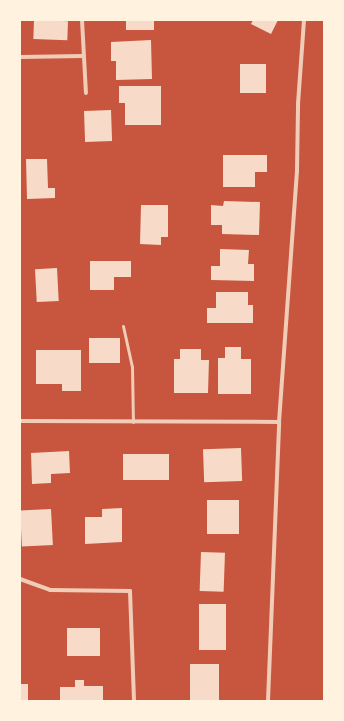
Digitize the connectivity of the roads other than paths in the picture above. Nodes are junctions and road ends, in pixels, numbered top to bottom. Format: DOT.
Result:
graph roads {
  1 [pos="82,20"];
  2 [pos="304,20"];
  3 [pos="82,56"];
  4 [pos="20,57"];
  5 [pos="86,93"];
  6 [pos="123,326"];
  7 [pos="20,421"];
  8 [pos="133,422"];
  9 [pos="279,422"];
  10 [pos="20,579"];
  11 [pos="134,701"];
  12 [pos="268,701"];
  1 -- 3 [label="street"];
  2 -- 9 [label="street"];
  3 -- 4 [label="street"];
  3 -- 5 [label="street"];
  6 -- 8 [label="lane"];
  7 -- 8 [label="street"];
  8 -- 9 [label="street"];
  9 -- 12 [label="street"];
  10 -- 11 [label="street"];
}
